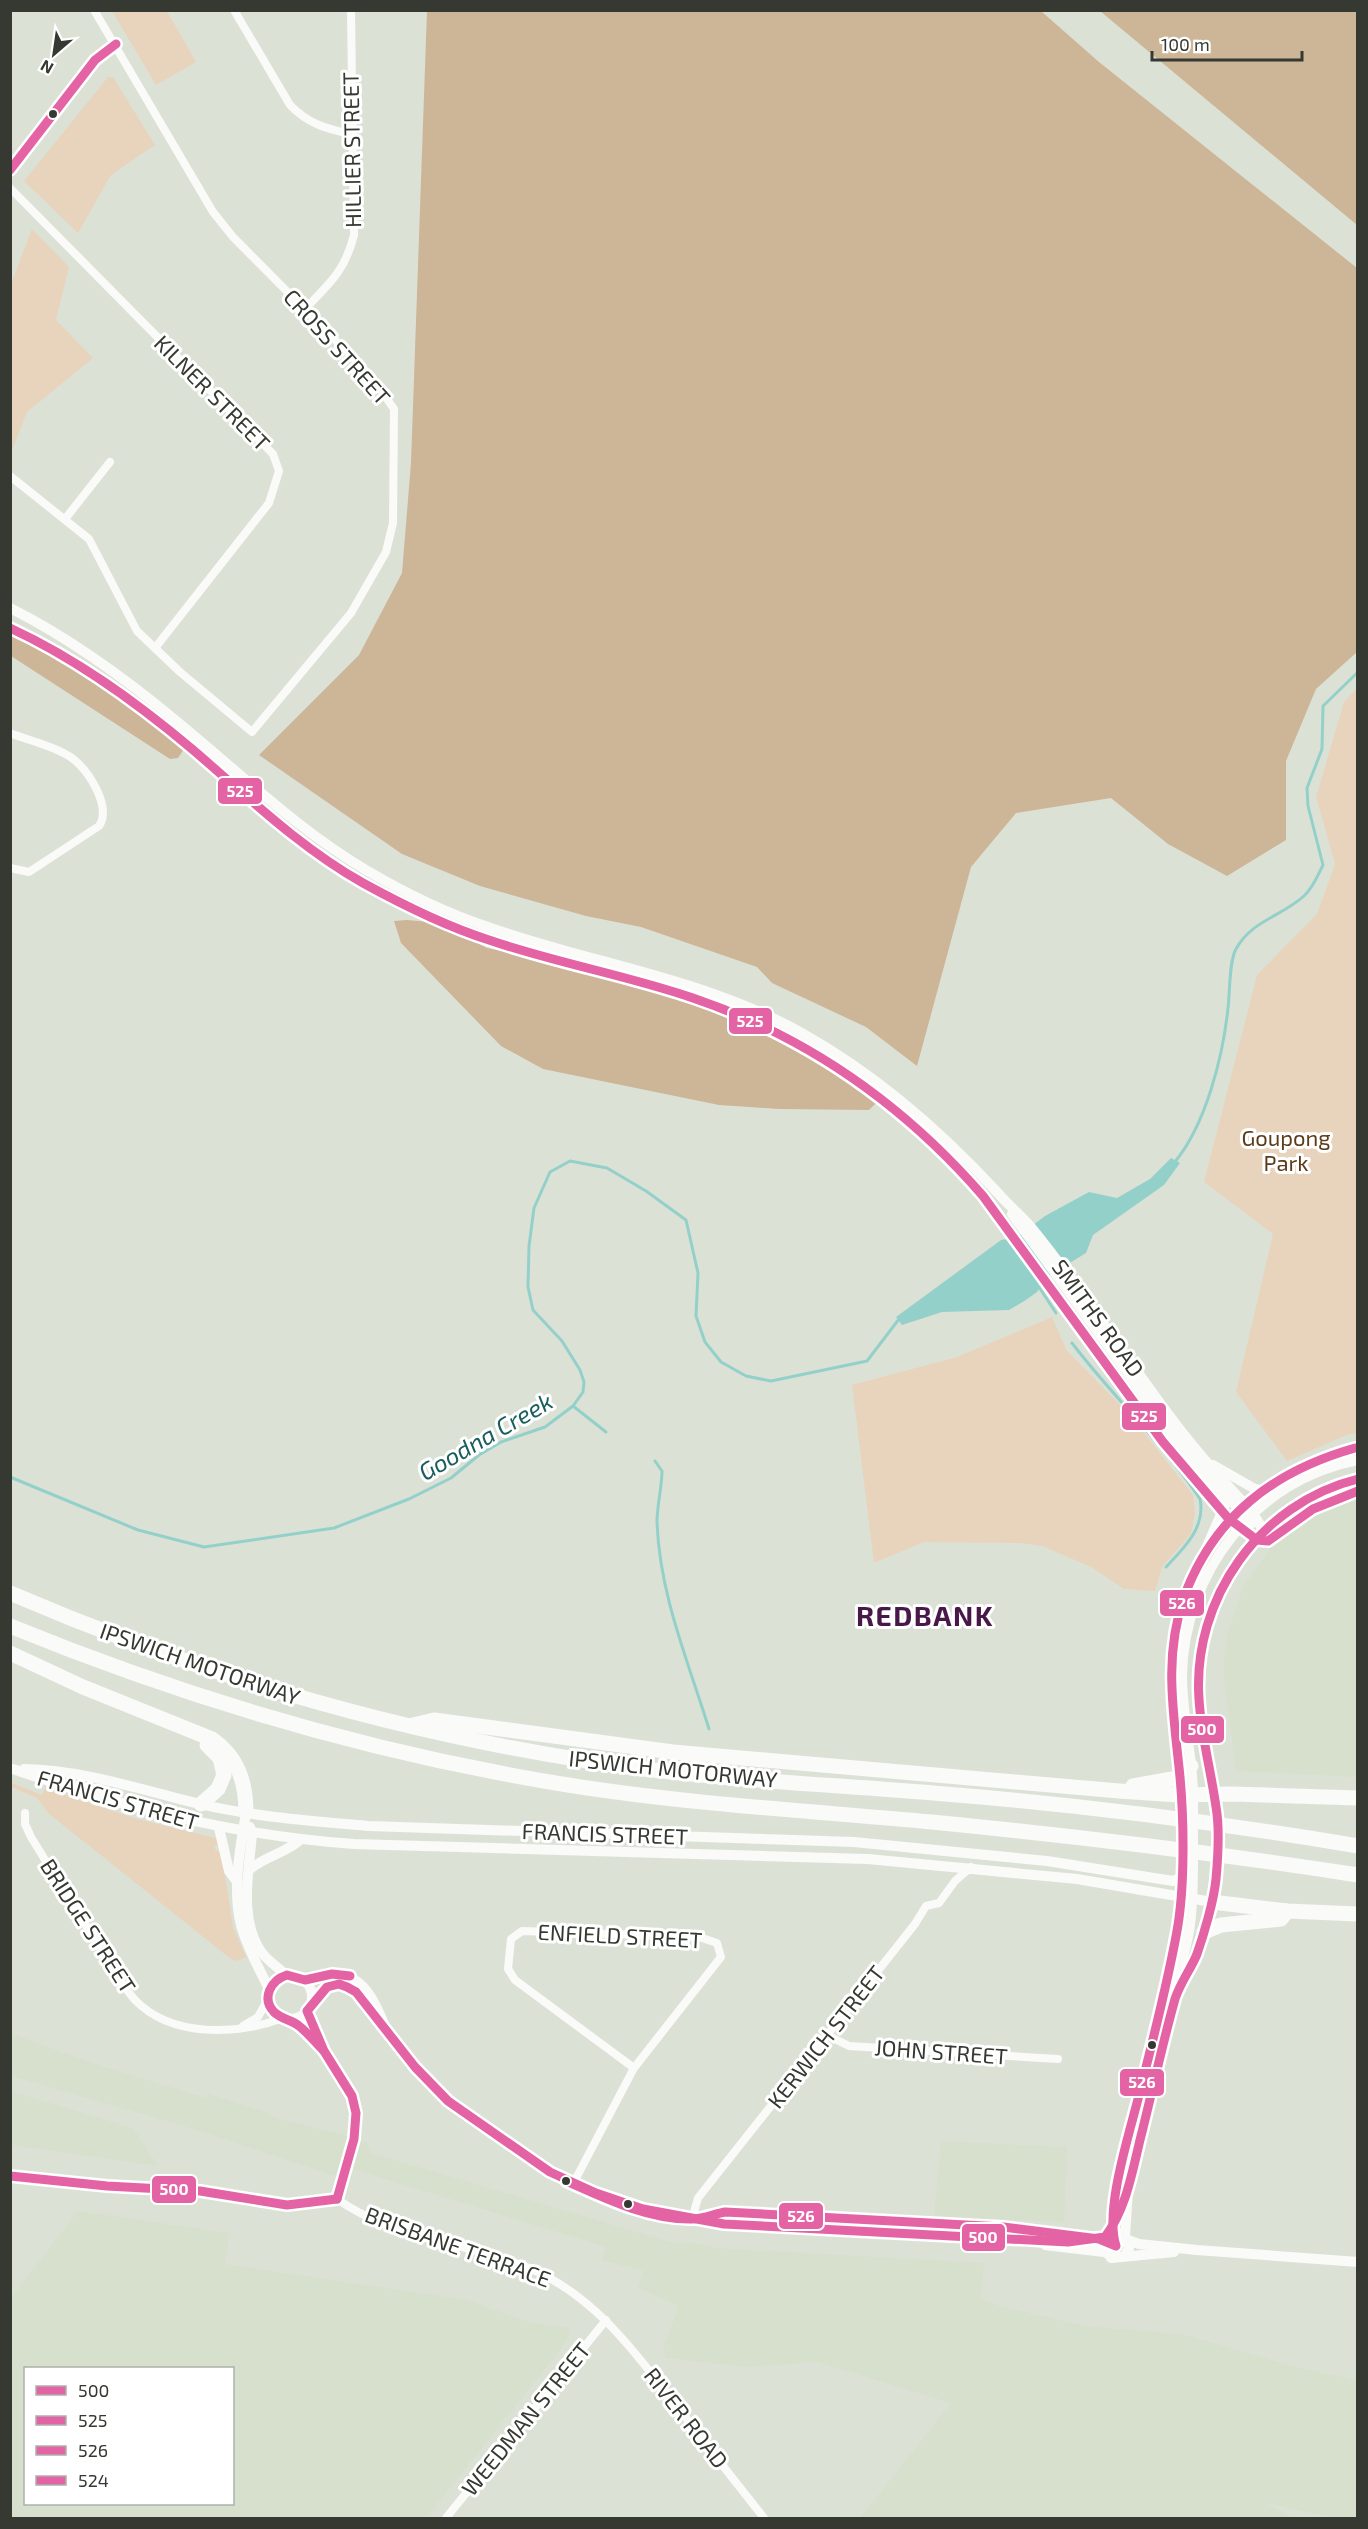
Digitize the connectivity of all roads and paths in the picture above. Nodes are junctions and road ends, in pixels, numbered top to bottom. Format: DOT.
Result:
graph roads {
  1 [pos="94,10"];
  2 [pos="234,10"];
  3 [pos="351,10"];
  4 [pos="116,44"];
  5 [pos="351,134"];
  6 [pos="10,171"];
  7 [pos="10,188"];
  8 [pos="305,309"];
  9 [pos="110,462"];
  10 [pos="10,476"];
  11 [pos="65,519"];
  12 [pos="10,608"];
  13 [pos="10,615"];
  14 [pos="53,634"];
  15 [pos="155,648"];
  16 [pos="10,733"];
  17 [pos="10,868"];
  18 [pos="1063,1277"];
  19 [pos="1205,1460"];
  20 [pos="1358,1460"];
  21 [pos="1358,1479"];
  22 [pos="1276,1493"];
  23 [pos="1223,1494"];
  24 [pos="1250,1516"];
  25 [pos="1263,1530"];
  26 [pos="1199,1590"];
  27 [pos="10,1593"];
  28 [pos="10,1626"];
  29 [pos="10,1653"];
  30 [pos="165,1721"];
  31 [pos="407,1726"];
  32 [pos="1191,1766"];
  33 [pos="12,1769"];
  34 [pos="1119,1791"];
  35 [pos="1194,1795"];
  36 [pos="1216,1795"];
  37 [pos="1358,1798"];
  38 [pos="201,1804"];
  39 [pos="25,1813"];
  40 [pos="246,1814"];
  41 [pos="219,1828"];
  42 [pos="247,1833"];
  43 [pos="300,1840"];
  44 [pos="1358,1846"];
  45 [pos="1193,1865"];
  46 [pos="971,1867"];
  47 [pos="249,1870"];
  48 [pos="1358,1875"];
  49 [pos="238,1883"];
  50 [pos="1192,1899"];
  51 [pos="1212,1902"];
  52 [pos="1287,1911"];
  53 [pos="1358,1914"];
  54 [pos="1204,1932"];
  55 [pos="286,1975"];
  56 [pos="304,1980"];
  57 [pos="269,1994"];
  58 [pos="1176,1996"];
  59 [pos="312,1999"];
  60 [pos="308,2011"];
  61 [pos="287,2019"];
  62 [pos="243,2027"];
  63 [pos="387,2032"];
  64 [pos="828,2035"];
  65 [pos="324,2051"];
  66 [pos="1058,2059"];
  67 [pos="634,2068"];
  68 [pos="10,2176"];
  69 [pos="573,2184"];
  70 [pos="1128,2190"];
  71 [pos="337,2199"];
  72 [pos="692,2219"];
  73 [pos="1107,2235"];
  74 [pos="1127,2238"];
  75 [pos="1002,2239"];
  76 [pos="1197,2250"];
  77 [pos="1104,2252"];
  78 [pos="1125,2256"];
  79 [pos="1358,2262"];
  80 [pos="606,2320"];
  81 [pos="446,2518"];
  82 [pos="764,2518"];
  1 -- 4 [label="street, CROSS STREET"];
  2 -- 5 [label="street"];
  3 -- 5 [label="street, HILLIER STREET"];
  4 -- 6 [label="street"];
  4 -- 8 [label="street, CROSS STREET"];
  5 -- 8 [label="street, HILLIER STREET"];
  7 -- 15 [label="street, KILNER STREET"];
  8 -- 15 [label="street, CROSS STREET"];
  9 -- 11 [label="street"];
  10 -- 11 [label="street"];
  11 -- 15 [label="street"];
  12 -- 14 [label="main road, SMITHS ROAD"];
  13 -- 14 [label="main road, SMITHS ROAD"];
  14 -- 18 [label="main road, SMITHS ROAD"];
  16 -- 17 [label="street"];
  18 -- 19 [label="main road, SMITHS ROAD"];
  18 -- 23 [label="main road, SMITHS ROAD"];
  19 -- 22 [label="main road"];
  19 -- 24 [label="main road, SMITHS ROAD"];
  20 -- 22 [label="main road"];
  21 -- 25 [label="main road"];
  22 -- 24 [label="main road"];
  23 -- 24 [label="main road, SMITHS ROAD"];
  23 -- 26 [label="main road"];
  24 -- 25 [label="main road, SMITHS ROAD"];
  24 -- 26 [label="main road"];
  25 -- 36 [label="main road"];
  26 -- 32 [label="main road"];
  27 -- 31 [label="highway, IPSWICH MOTORWAY"];
  28 -- 48 [label="highway, IPSWICH MOTORWAY"];
  29 -- 30 [label="highway"];
  30 -- 38 [label="highway"];
  30 -- 40 [label="highway"];
  31 -- 34 [label="highway"];
  31 -- 44 [label="highway, IPSWICH MOTORWAY"];
  32 -- 34 [label="highway"];
  32 -- 35 [label="main road"];
  33 -- 38 [label="main road, FRANCIS STREET"];
  33 -- 41 [label="main road, FRANCIS STREET"];
  34 -- 35 [label="highway"];
  35 -- 36 [label="highway"];
  35 -- 45 [label="main road"];
  36 -- 37 [label="highway"];
  36 -- 51 [label="main road"];
  38 -- 40 [label="main road, FRANCIS STREET"];
  39 -- 62 [label="street, BRIDGE STREET"];
  40 -- 42 [label="main road"];
  40 -- 45 [label="main road, FRANCIS STREET"];
  41 -- 42 [label="main road, FRANCIS STREET"];
  41 -- 49 [label="main road"];
  42 -- 43 [label="main road, FRANCIS STREET"];
  42 -- 47 [label="main road"];
  42 -- 49 [label="main road"];
  43 -- 46 [label="main road, FRANCIS STREET"];
  43 -- 47 [label="main road"];
  45 -- 50 [label="main road"];
  46 -- 50 [label="main road, FRANCIS STREET"];
  46 -- 64 [label="street, KERWICH STREET"];
  47 -- 55 [label="main road"];
  49 -- 57 [label="main road"];
  50 -- 51 [label="main road, FRANCIS STREET"];
  50 -- 58 [label="main road"];
  51 -- 52 [label="highway"];
  51 -- 54 [label="main road"];
  52 -- 53 [label="highway"];
  52 -- 54 [label="highway"];
  54 -- 58 [label="main road"];
  55 -- 56 [label="main road"];
  55 -- 57 [label="main road"];
  56 -- 59 [label="main road"];
  56 -- 63 [label="main road"];
  57 -- 61 [label="main road"];
  57 -- 62 [label="street"];
  58 -- 70 [label="main road"];
  59 -- 60 [label="main road"];
  59 -- 63 [label="main road"];
  60 -- 61 [label="main road"];
  60 -- 65 [label="main road, BRISBANE TERRACE"];
  61 -- 62 [label="street, BRIDGE STREET"];
  61 -- 65 [label="main road, BRISBANE TERRACE"];
  63 -- 69 [label="main road"];
  64 -- 66 [label="street, JOHN STREET"];
  64 -- 72 [label="street, KERWICH STREET"];
  65 -- 71 [label="main road, BRISBANE TERRACE"];
  67 -- 67 [label="street, ENFIELD STREET"];
  67 -- 69 [label="street"];
  68 -- 71 [label="main road, BRISBANE TERRACE"];
  69 -- 72 [label="main road"];
  70 -- 73 [label="main road"];
  70 -- 74 [label="main road"];
  71 -- 80 [label="street, BRISBANE TERRACE"];
  72 -- 75 [label="main road"];
  73 -- 74 [label="main road"];
  73 -- 75 [label="main road"];
  73 -- 77 [label="main road"];
  74 -- 76 [label="main road"];
  74 -- 78 [label="main road"];
  75 -- 77 [label="main road"];
  76 -- 78 [label="main road"];
  76 -- 79 [label="main road"];
  77 -- 78 [label="main road"];
  80 -- 81 [label="street, WEEDMAN STREET"];
  80 -- 82 [label="street, RIVER ROAD"];
}
